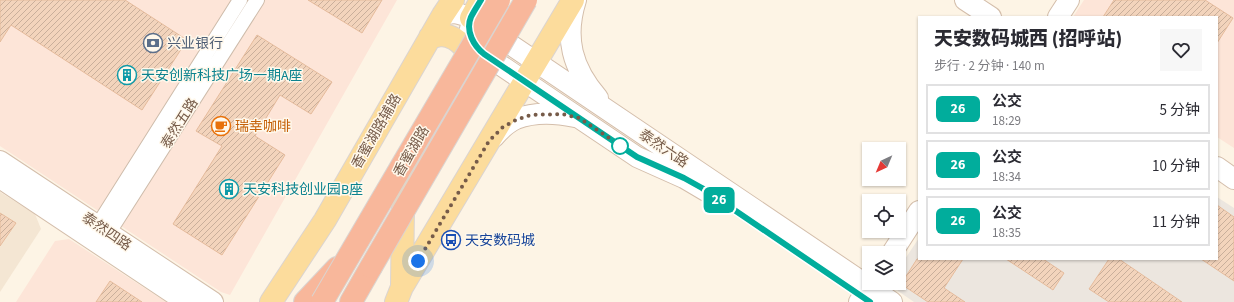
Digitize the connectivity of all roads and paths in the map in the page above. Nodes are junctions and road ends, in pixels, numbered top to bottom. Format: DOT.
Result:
graph roads {
  1 [pos="240,0"];
  2 [pos="257,0"];
  3 [pos="499,0"];
  4 [pos="526,0"];
  5 [pos="573,0"];
  6 [pos="576,0"];
  7 [pos="965,0"];
  8 [pos="1069,0"];
  9 [pos="448,5"];
  10 [pos="476,9"];
  11 [pos="989,16"];
  12 [pos="1059,16"];
  13 [pos="430,37"];
  14 [pos="536,62"];
  15 [pos="524,81"];
  16 [pos="615,114"];
  17 [pos="579,118"];
  18 [pos="489,141"];
  19 [pos="0,160"];
  20 [pos="1218,168"];
  21 [pos="0,178"];
  22 [pos="1234,178"];
  23 [pos="918,214"];
  24 [pos="99,235"];
  25 [pos="897,246"];
  26 [pos="351,254"];
  27 [pos="371,267"];
  28 [pos="867,294"];
  29 [pos="399,295"];
  30 [pos="186,302"];
  31 [pos="213,302"];
  32 [pos="271,302"];
  33 [pos="305,302"];
  34 [pos="322,302"];
  35 [pos="351,302"];
  36 [pos="360,302"];
  37 [pos="892,302"];
  1 -- 24 [label="street, 泰然五路"];
  2 -- 24 [label="street, 泰然五路"];
  3 -- 26 [label="highway, 香蜜湖路, bridge"];
  4 -- 27 [label="highway, 香蜜湖路, bridge"];
  5 -- 14 [label="main road"];
  6 -- 16 [label="street, 泰然六路"];
  7 -- 11 [label="street"];
  8 -- 12 [label="street"];
  9 -- 10 [label="street, 泰然六路"];
  9 -- 13 [label="main road, 香蜜湖路辅路"];
  10 -- 14 [label="street, 泰然六路"];
  10 -- 15 [label="street, 泰然六路"];
  13 -- 29 [label="main road"];
  13 -- 32 [label="main road, 香蜜湖路辅路"];
  14 -- 15 [label="main road"];
  14 -- 16 [label="street, 泰然六路"];
  15 -- 17 [label="street, 泰然六路"];
  15 -- 18 [label="main road"];
  16 -- 28 [label="street, 泰然六路"];
  17 -- 18 [label="street"];
  17 -- 28 [label="street, 泰然六路"];
  18 -- 29 [label="main road"];
  19 -- 24 [label="street, 泰然四路"];
  20 -- 22 [label="street"];
  21 -- 24 [label="street, 泰然四路"];
  23 -- 25 [label="street"];
  24 -- 30 [label="street, 泰然四路"];
  24 -- 31 [label="street, 泰然四路"];
  26 -- 33 [label="highway, bridge"];
  26 -- 34 [label="highway, 香蜜湖路, bridge"];
  27 -- 35 [label="highway, 香蜜湖路"];
  27 -- 36 [label="highway"];
  28 -- 37 [label="street, 泰然六路"];
}
